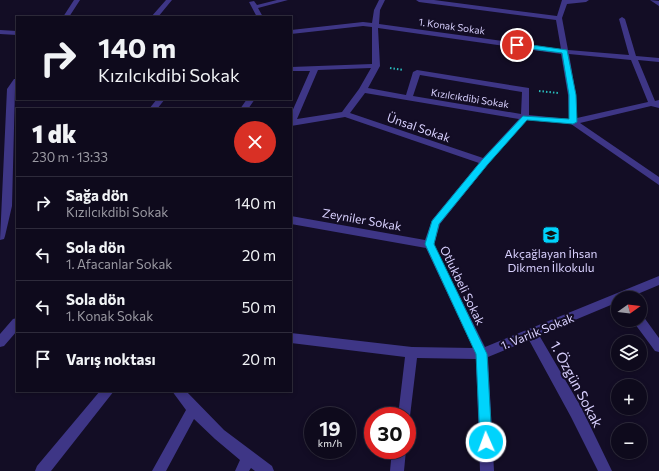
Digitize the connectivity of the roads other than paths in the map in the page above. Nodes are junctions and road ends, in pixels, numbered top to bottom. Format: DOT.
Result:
graph roads {
  1 [pos="78,0"];
  2 [pos="169,0"];
  3 [pos="285,0"];
  4 [pos="382,0"];
  5 [pos="419,0"];
  6 [pos="586,0"];
  7 [pos="653,0"];
  8 [pos="565,1"];
  9 [pos="252,3"];
  10 [pos="659,4"];
  11 [pos="67,16"];
  12 [pos="155,16"];
  13 [pos="259,16"];
  14 [pos="559,18"];
  15 [pos="622,19"];
  16 [pos="375,26"];
  17 [pos="0,32"];
  18 [pos="292,32"];
  19 [pos="16,33"];
  20 [pos="565,52"];
  21 [pos="633,57"];
  22 [pos="659,60"];
  23 [pos="376,66"];
  24 [pos="315,68"];
  25 [pos="292,69"];
  26 [pos="16,82"];
  27 [pos="364,90"];
  28 [pos="409,98"];
  29 [pos="160,100"];
  30 [pos="655,102"];
  31 [pos="154,108"];
  32 [pos="659,108"];
  33 [pos="345,114"];
  34 [pos="525,117"];
  35 [pos="292,121"];
  36 [pos="573,122"];
  37 [pos="292,123"];
  38 [pos="485,162"];
  39 [pos="659,182"];
  40 [pos="292,220"];
  41 [pos="0,236"];
  42 [pos="429,244"];
  43 [pos="659,280"];
  44 [pos="635,291"];
  45 [pos="611,301"];
  46 [pos="16,324"];
  47 [pos="644,327"];
  48 [pos="532,333"];
  49 [pos="292,338"];
  50 [pos="0,342"];
  51 [pos="659,347"];
  52 [pos="412,352"];
  53 [pos="482,354"];
  54 [pos="107,392"];
  55 [pos="179,392"];
  56 [pos="405,407"];
  57 [pos="193,409"];
  58 [pos="398,459"];
  59 [pos="245,465"];
  60 [pos="42,471"];
  61 [pos="159,471"];
  62 [pos="266,471"];
  63 [pos="397,471"];
  64 [pos="487,471"];
  65 [pos="605,471"];
  1 -- 11 [label="street"];
  2 -- 12 [label="street"];
  3 -- 9 [label="street"];
  4 -- 16 [label="street"];
  5 -- 14 [label="street"];
  6 -- 8 [label="street"];
  7 -- 10 [label="street"];
  8 -- 14 [label="street"];
  9 -- 13 [label="street"];
  14 -- 20 [label="street"];
  15 -- 21 [label="street"];
  16 -- 18 [label="street, 1. Konak Sokak"];
  16 -- 20 [label="street, 1. Konak Sokak"];
  16 -- 23 [label="street"];
  17 -- 19 [label="street"];
  20 -- 21 [label="street, 1. Konak Sokak"];
  20 -- 36 [label="street"];
  21 -- 22 [label="street, 1. Konak Sokak"];
  21 -- 30 [label="street"];
  23 -- 24 [label="street"];
  23 -- 27 [label="street"];
  24 -- 25 [label="street"];
  24 -- 35 [label="street"];
  26 -- 41 [label="street"];
  27 -- 28 [label="street, Kızılcıkdibi Sokak"];
  27 -- 33 [label="street"];
  28 -- 34 [label="street, Kızılcıkdibi Sokak"];
  28 -- 34 [label="street"];
  29 -- 31 [label="street"];
  30 -- 32 [label="street"];
  30 -- 36 [label="street"];
  33 -- 37 [label="street"];
  33 -- 38 [label="street, Ünsal Sokak"];
  34 -- 36 [label="street, Kızılcıkdibi Sokak"];
  34 -- 38 [label="street, Otlukbeli Sokak"];
  36 -- 39 [label="street"];
  38 -- 42 [label="street, Otlukbeli Sokak"];
  40 -- 42 [label="street, Zeyniler Sokak"];
  42 -- 53 [label="street, Otlukbeli Sokak"];
  43 -- 44 [label="street, 1. Varlık Sokak"];
  45 -- 48 [label="street, 1. Varlık Sokak"];
  46 -- 50 [label="street"];
  47 -- 51 [label="street"];
  48 -- 53 [label="street, 1. Varlık Sokak"];
  48 -- 65 [label="street, 1. Özgün Sokak"];
  49 -- 52 [label="street, 1. Varlık Sokak"];
  52 -- 53 [label="street, 1. Varlık Sokak"];
  52 -- 56 [label="street"];
  53 -- 64 [label="street, Otlukbeli Sokak"];
  54 -- 60 [label="street"];
  55 -- 57 [label="street"];
  57 -- 59 [label="street"];
  57 -- 61 [label="street"];
  58 -- 63 [label="street"];
  59 -- 62 [label="street"];
}
